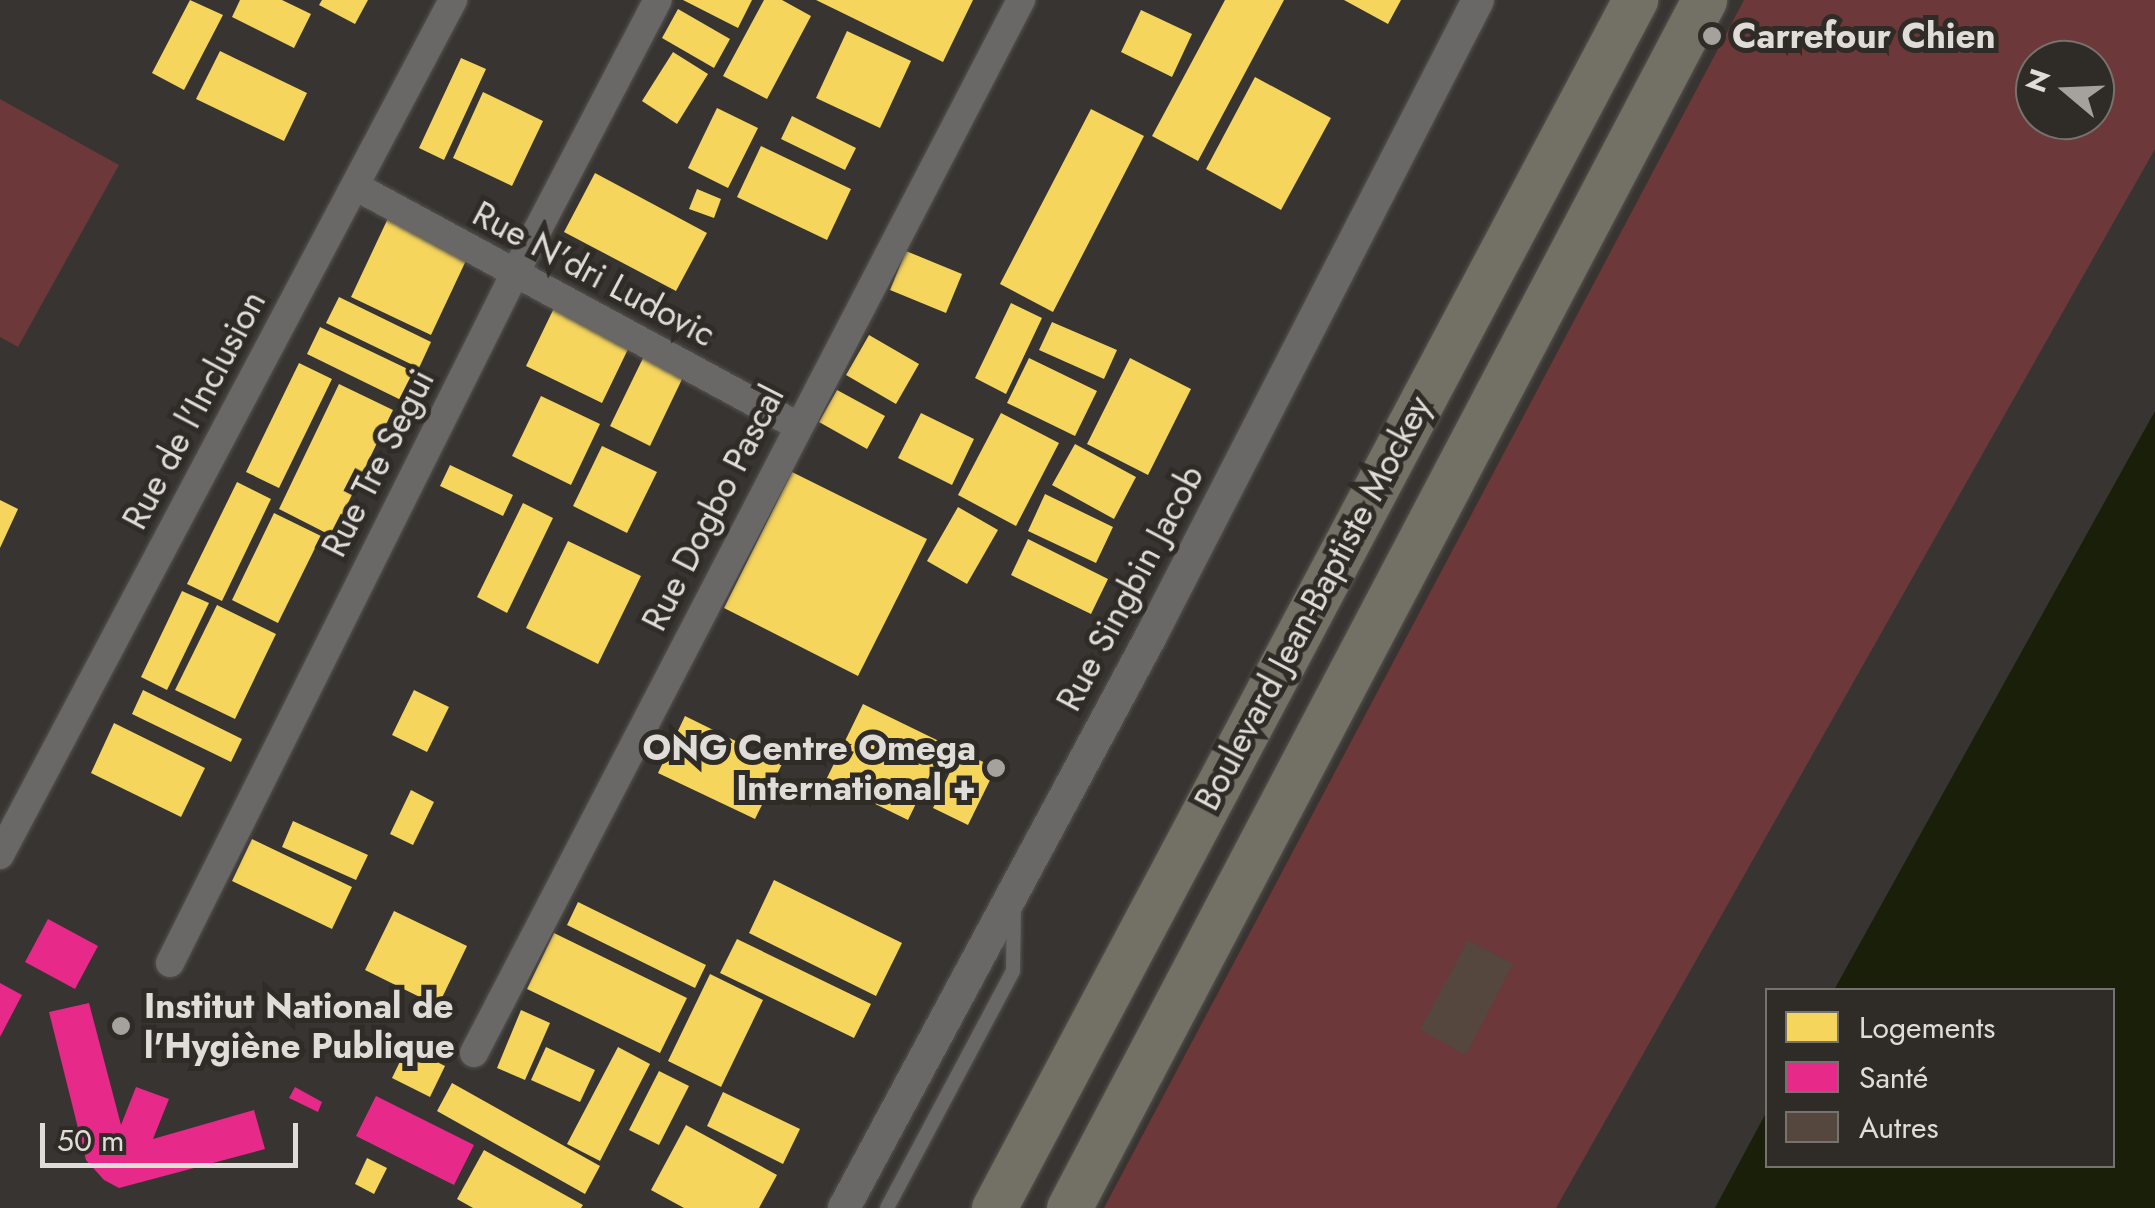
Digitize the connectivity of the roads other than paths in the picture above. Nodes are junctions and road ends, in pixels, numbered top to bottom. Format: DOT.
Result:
graph roads {
  1 [pos="453,0"];
  2 [pos="658,0"];
  3 [pos="1021,0"];
  4 [pos="1478,0"];
  5 [pos="1634,0"];
  6 [pos="1704,0"];
  7 [pos="356,186"];
  8 [pos="514,275"];
  9 [pos="798,426"];
  10 [pos="0,854"];
  11 [pos="1013,894"];
  12 [pos="170,963"];
  13 [pos="474,1052"];
  14 [pos="844,1208"];
  15 [pos="886,1208"];
  16 [pos="994,1208"];
  17 [pos="1069,1208"];
  1 -- 7 [label="street, Rue de l'Inclusion"];
  2 -- 8 [label="street, Rue Tre Segui"];
  3 -- 9 [label="street, Rue Dogbo Pascal"];
  4 -- 11 [label="street, Rue Singbin Jacob"];
  5 -- 16 [label="highway, Boulevard Jean-Baptiste Mockey"];
  6 -- 17 [label="highway, Boulevard Jean-Baptiste Mockey"];
  7 -- 8 [label="street, Rue N'dri Ludovic"];
  7 -- 10 [label="street, Rue de l'Inclusion"];
  8 -- 9 [label="street, Rue N'dri Ludovic"];
  8 -- 12 [label="street, Rue Tre Segui"];
  9 -- 13 [label="street, Rue Dogbo Pascal"];
  11 -- 14 [label="street, Rue Singbin Jacob"];
  11 -- 15 [label="lane"];
}
